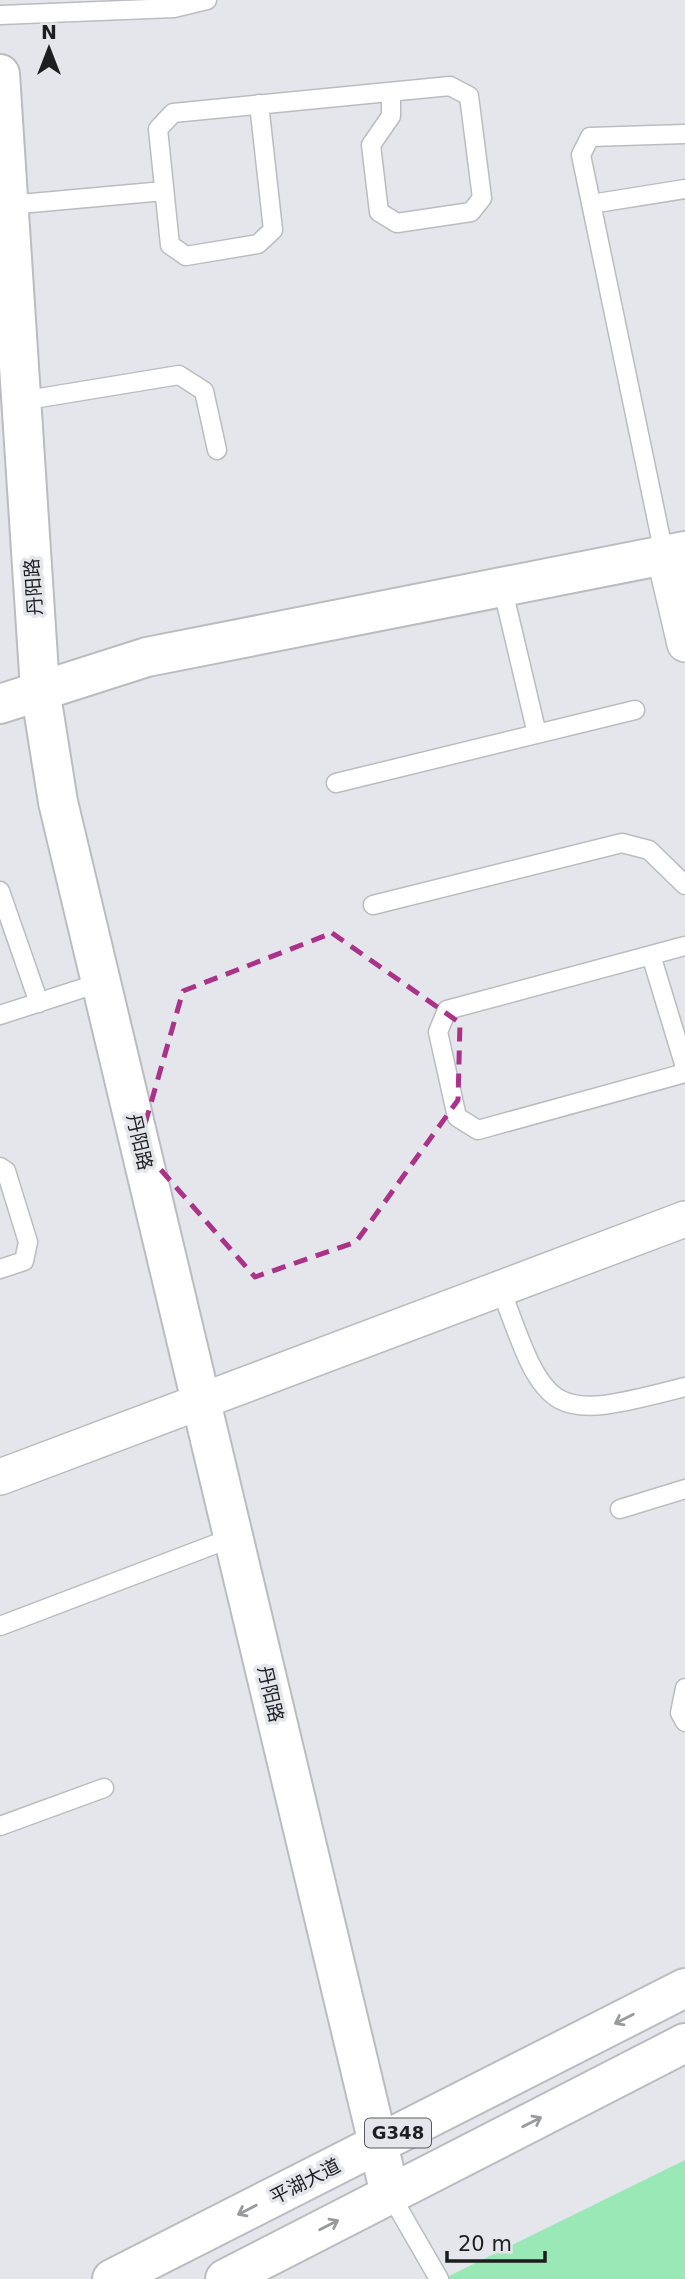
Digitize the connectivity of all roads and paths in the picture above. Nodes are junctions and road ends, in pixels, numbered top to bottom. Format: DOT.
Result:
graph roads {
  1 [pos="206,0"];
  2 [pos="0,15"];
  3 [pos="0,74"];
  4 [pos="391,92"];
  5 [pos="259,104"];
  6 [pos="685,134"];
  7 [pos="685,189"];
  8 [pos="164,191"];
  9 [pos="591,204"];
  10 [pos="9,205"];
  11 [pos="21,401"];
  12 [pos="217,450"];
  13 [pos="675,552"];
  14 [pos="502,586"];
  15 [pos="681,610"];
  16 [pos="685,644"];
  17 [pos="40,689"];
  18 [pos="0,704"];
  19 [pos="635,710"];
  20 [pos="537,734"];
  21 [pos="336,783"];
  22 [pos="685,885"];
  23 [pos="0,891"];
  24 [pos="373,905"];
  25 [pos="685,946"];
  26 [pos="651,955"];
  27 [pos="102,982"];
  28 [pos="39,1003"];
  29 [pos="0,1016"];
  30 [pos="685,1067"];
  31 [pos="685,1073"];
  32 [pos="0,1167"];
  33 [pos="685,1219"];
  34 [pos="0,1269"];
  35 [pos="501,1289"];
  36 [pos="685,1387"];
  37 [pos="202,1401"];
  38 [pos="0,1477"];
  39 [pos="685,1489"];
  40 [pos="620,1509"];
  41 [pos="234,1537"];
  42 [pos="0,1626"];
  43 [pos="685,1688"];
  44 [pos="685,1722"];
  45 [pos="104,1788"];
  46 [pos="0,1825"];
  47 [pos="685,1988"];
  48 [pos="685,2043"];
  49 [pos="378,2144"];
  50 [pos="390,2194"];
  51 [pos="112,2279"];
  52 [pos="225,2279"];
  53 [pos="439,2279"];
  1 -- 2 [label="lane"];
  3 -- 10 [label="main road, 丹阳路"];
  4 -- 4 [label="lane"];
  4 -- 5 [label="lane"];
  5 -- 8 [label="lane"];
  5 -- 8 [label="lane"];
  6 -- 9 [label="lane"];
  7 -- 9 [label="lane"];
  8 -- 10 [label="lane"];
  9 -- 13 [label="lane"];
  10 -- 11 [label="main road, 丹阳路"];
  11 -- 12 [label="lane"];
  11 -- 17 [label="main road, 丹阳路"];
  13 -- 14 [label="main road"];
  13 -- 15 [label="street"];
  14 -- 17 [label="main road"];
  14 -- 20 [label="lane"];
  15 -- 16 [label="street"];
  17 -- 18 [label="main road"];
  17 -- 27 [label="main road, 丹阳路"];
  19 -- 20 [label="lane"];
  20 -- 21 [label="lane"];
  22 -- 24 [label="lane"];
  23 -- 28 [label="lane"];
  25 -- 26 [label="lane"];
  26 -- 30 [label="lane"];
  26 -- 31 [label="lane"];
  27 -- 28 [label="lane"];
  27 -- 37 [label="main road, 丹阳路"];
  28 -- 29 [label="lane"];
  32 -- 34 [label="lane"];
  33 -- 35 [label="street"];
  35 -- 36 [label="lane"];
  35 -- 37 [label="street"];
  37 -- 38 [label="street"];
  37 -- 41 [label="main road, 丹阳路"];
  39 -- 40 [label="lane"];
  41 -- 42 [label="lane"];
  41 -- 49 [label="main road, 丹阳路"];
  43 -- 44 [label="lane"];
  45 -- 46 [label="lane"];
  47 -- 49 [label="main road, 平湖大道 / G348, one-way"];
  50 -- 48 [label="main road, G348, one-way"];
  49 -- 50 [label="main road, 丹阳路"];
  49 -- 51 [label="main road, 平湖大道 / G348, one-way"];
  52 -- 50 [label="main road, G348, one-way"];
  50 -- 53 [label="lane"];
}
